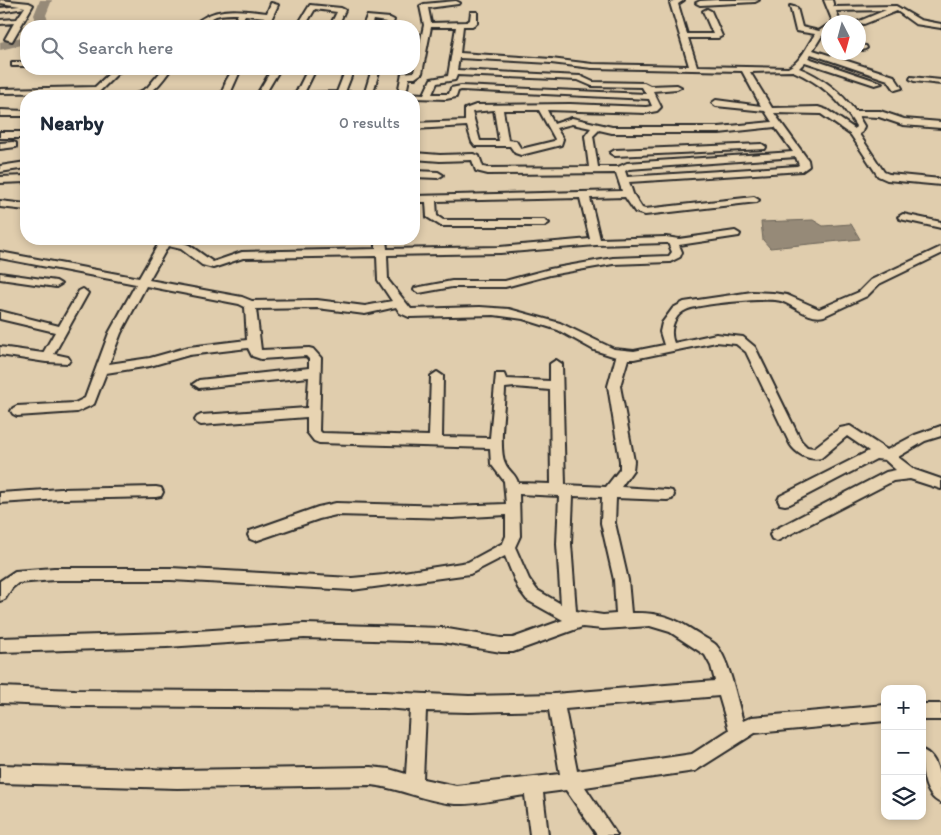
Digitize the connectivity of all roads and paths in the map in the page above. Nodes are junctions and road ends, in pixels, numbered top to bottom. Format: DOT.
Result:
graph roads {
  1 [pos="680,0"];
  2 [pos="754,0"];
  3 [pos="828,0"];
  4 [pos="875,0"];
  5 [pos="0,1"];
  6 [pos="456,3"];
  7 [pos="700,3"];
  8 [pos="274,5"];
  9 [pos="886,7"];
  10 [pos="28,8"];
  11 [pos="793,8"];
  12 [pos="832,9"];
  13 [pos="899,9"];
  14 [pos="0,10"];
  15 [pos="707,11"];
  16 [pos="242,13"];
  17 [pos="270,14"];
  18 [pos="474,14"];
  19 [pos="834,15"];
  20 [pos="21,20"];
  21 [pos="203,20"];
  22 [pos="238,20"];
  23 [pos="267,20"];
  24 [pos="305,20"];
  25 [pos="337,20"];
  26 [pos="369,20"];
  27 [pos="390,20"];
  28 [pos="866,20"];
  29 [pos="20,21"];
  30 [pos="0,22"];
  31 [pos="428,24"];
  32 [pos="460,25"];
  33 [pos="941,26"];
  34 [pos="819,35"];
  35 [pos="685,36"];
  36 [pos="9,40"];
  37 [pos="809,51"];
  38 [pos="455,55"];
  39 [pos="802,59"];
  40 [pos="420,63"];
  41 [pos="14,64"];
  42 [pos="20,64"];
  43 [pos="693,67"];
  44 [pos="744,68"];
  45 [pos="795,68"];
  46 [pos="112,75"];
  47 [pos="162,75"];
  48 [pos="234,75"];
  49 [pos="272,75"];
  50 [pos="308,75"];
  51 [pos="348,75"];
  52 [pos="374,75"];
  53 [pos="402,75"];
  54 [pos="452,76"];
  55 [pos="914,79"];
  56 [pos="941,82"];
  57 [pos="878,83"];
  58 [pos="678,87"];
  59 [pos="473,88"];
  60 [pos="898,88"];
  61 [pos="98,89"];
  62 [pos="49,90"];
  63 [pos="150,90"];
  64 [pos="227,90"];
  65 [pos="264,90"];
  66 [pos="298,90"];
  67 [pos="342,90"];
  68 [pos="370,90"];
  69 [pos="402,90"];
  70 [pos="0,91"];
  71 [pos="20,91"];
  72 [pos="650,93"];
  73 [pos="420,95"];
  74 [pos="427,95"];
  75 [pos="716,103"];
  76 [pos="498,108"];
  77 [pos="542,108"];
  78 [pos="768,110"];
  79 [pos="0,113"];
  80 [pos="20,114"];
  81 [pos="852,114"];
  82 [pos="470,123"];
  83 [pos="778,124"];
  84 [pos="941,125"];
  85 [pos="420,126"];
  86 [pos="551,127"];
  87 [pos="596,128"];
  88 [pos="854,133"];
  89 [pos="20,135"];
  90 [pos="0,136"];
  91 [pos="685,140"];
  92 [pos="504,143"];
  93 [pos="13,145"];
  94 [pos="0,146"];
  95 [pos="762,147"];
  96 [pos="615,153"];
  97 [pos="799,154"];
  98 [pos="420,156"];
  99 [pos="20,166"];
  100 [pos="0,169"];
  101 [pos="594,170"];
  102 [pos="620,170"];
  103 [pos="420,174"];
  104 [pos="438,174"];
  105 [pos="20,179"];
  106 [pos="0,180"];
  107 [pos="623,180"];
  108 [pos="941,182"];
  109 [pos="584,194"];
  110 [pos="628,194"];
  111 [pos="431,198"];
  112 [pos="420,199"];
  113 [pos="754,200"];
  114 [pos="0,204"];
  115 [pos="20,207"];
  116 [pos="903,217"];
  117 [pos="544,223"];
  118 [pos="941,225"];
  119 [pos="735,234"];
  120 [pos="596,242"];
  121 [pos="674,242"];
  122 [pos="160,245"];
  123 [pos="178,245"];
  124 [pos="381,245"];
  125 [pos="941,250"];
  126 [pos="382,252"];
  127 [pos="0,255"];
  128 [pos="0,276"];
  129 [pos="141,283"];
  130 [pos="56,284"];
  131 [pos="419,290"];
  132 [pos="83,293"];
  133 [pos="399,303"];
  134 [pos="250,305"];
  135 [pos="0,316"];
  136 [pos="61,330"];
  137 [pos="253,343"];
  138 [pos="671,347"];
  139 [pos="0,351"];
  140 [pos="623,355"];
  141 [pos="46,358"];
  142 [pos="64,360"];
  143 [pos="556,364"];
  144 [pos="100,370"];
  145 [pos="314,372"];
  146 [pos="437,376"];
  147 [pos="199,384"];
  148 [pos="556,386"];
  149 [pos="17,411"];
  150 [pos="313,412"];
  151 [pos="201,420"];
  152 [pos="941,431"];
  153 [pos="436,441"];
  154 [pos="496,442"];
  155 [pos="885,455"];
  156 [pos="910,474"];
  157 [pos="941,484"];
  158 [pos="512,488"];
  159 [pos="562,490"];
  160 [pos="156,492"];
  161 [pos="609,492"];
  162 [pos="667,495"];
  163 [pos="0,498"];
  164 [pos="785,500"];
  165 [pos="513,509"];
  166 [pos="777,534"];
  167 [pos="255,535"];
  168 [pos="508,547"];
  169 [pos="0,594"];
  170 [pos="576,618"];
  171 [pos="624,621"];
  172 [pos="0,645"];
  173 [pos="725,688"];
  174 [pos="0,695"];
  175 [pos="556,703"];
  176 [pos="418,704"];
  177 [pos="926,712"];
  178 [pos="941,712"];
  179 [pos="881,713"];
  180 [pos="738,734"];
  181 [pos="926,766"];
  182 [pos="0,774"];
  183 [pos="570,781"];
  184 [pos="414,785"];
  185 [pos="532,786"];
  186 [pos="941,794"];
  187 [pos="539,835"];
  188 [pos="608,835"];
  1 -- 35 [label="street"];
  2 -- 7 [label="street"];
  3 -- 12 [label="street"];
  4 -- 9 [label="street"];
  5 -- 10 [label="street"];
  6 -- 31 [label="street"];
  8 -- 17 [label="street"];
  9 -- 12 [label="street"];
  9 -- 13 [label="street"];
  10 -- 14 [label="street"];
  10 -- 20 [label="street"];
  11 -- 34 [label="street"];
  12 -- 19 [label="street"];
  13 -- 28 [label="street"];
  13 -- 33 [label="street"];
  15 -- 35 [label="street"];
  16 -- 17 [label="street"];
  16 -- 21 [label="street"];
  16 -- 22 [label="street"];
  17 -- 23 [label="street"];
  18 -- 32 [label="street"];
  24 -- 25 [label="street"];
  26 -- 27 [label="street"];
  29 -- 30 [label="street"];
  29 -- 36 [label="street"];
  31 -- 32 [label="street"];
  31 -- 40 [label="street"];
  32 -- 38 [label="street"];
  34 -- 37 [label="street"];
  35 -- 43 [label="street"];
  37 -- 39 [label="street"];
  37 -- 60 [label="street"];
  38 -- 43 [label="street"];
  38 -- 54 [label="street"];
  39 -- 45 [label="street"];
  39 -- 57 [label="street"];
  41 -- 42 [label="street"];
  43 -- 44 [label="street"];
  44 -- 45 [label="street"];
  44 -- 78 [label="street"];
  45 -- 81 [label="street"];
  46 -- 61 [label="street"];
  47 -- 63 [label="street"];
  48 -- 64 [label="street"];
  49 -- 65 [label="street"];
  50 -- 66 [label="street"];
  51 -- 67 [label="street"];
  52 -- 68 [label="street"];
  53 -- 69 [label="street"];
  54 -- 59 [label="street"];
  54 -- 72 [label="street"];
  54 -- 74 [label="street"];
  55 -- 56 [label="street"];
  58 -- 72 [label="street"];
  59 -- 72 [label="street"];
  59 -- 74 [label="street"];
  61 -- 62 [label="street"];
  70 -- 71 [label="street"];
  72 -- 77 [label="street"];
  73 -- 74 [label="street"];
  75 -- 78 [label="street"];
  76 -- 77 [label="street"];
  76 -- 82 [label="street"];
  76 -- 92 [label="street"];
  77 -- 86 [label="street"];
  78 -- 83 [label="street"];
  78 -- 88 [label="street"];
  79 -- 80 [label="street"];
  81 -- 84 [label="street"];
  81 -- 88 [label="street"];
  82 -- 85 [label="street"];
  82 -- 92 [label="street"];
  83 -- 91 [label="street"];
  83 -- 97 [label="street"];
  86 -- 87 [label="street"];
  86 -- 92 [label="street"];
  87 -- 91 [label="street"];
  87 -- 101 [label="street"];
  88 -- 108 [label="street"];
  89 -- 90 [label="street"];
  91 -- 95 [label="street"];
  91 -- 96 [label="street"];
  93 -- 94 [label="street"];
  97 -- 102 [label="street"];
  97 -- 107 [label="street"];
  98 -- 101 [label="street"];
  99 -- 100 [label="street"];
  101 -- 102 [label="street"];
  102 -- 107 [label="street"];
  103 -- 104 [label="street"];
  105 -- 106 [label="street"];
  107 -- 110 [label="street"];
  109 -- 110 [label="street"];
  109 -- 111 [label="street"];
  109 -- 120 [label="street"];
  110 -- 113 [label="street"];
  111 -- 112 [label="street"];
  111 -- 117 [label="street"];
  114 -- 115 [label="street"];
  116 -- 118 [label="street"];
  119 -- 121 [label="street"];
  120 -- 121 [label="street"];
  120 -- 126 [label="street"];
  121 -- 131 [label="street"];
  122 -- 129 [label="street"];
  123 -- 126 [label="street"];
  124 -- 126 [label="street"];
  125 -- 138 [label="street"];
  126 -- 133 [label="street"];
  127 -- 129 [label="street"];
  128 -- 130 [label="street"];
  129 -- 134 [label="street"];
  129 -- 144 [label="street"];
  132 -- 136 [label="street"];
  133 -- 134 [label="street"];
  133 -- 140 [label="street"];
  134 -- 137 [label="street"];
  135 -- 136 [label="street"];
  136 -- 141 [label="street"];
  137 -- 144 [label="street"];
  137 -- 145 [label="street"];
  138 -- 140 [label="street"];
  138 -- 155 [label="street"];
  139 -- 141 [label="street"];
  140 -- 161 [label="street"];
  141 -- 142 [label="street"];
  143 -- 148 [label="street"];
  144 -- 149 [label="street"];
  145 -- 147 [label="street"];
  145 -- 150 [label="street"];
  146 -- 153 [label="street"];
  148 -- 154 [label="street"];
  148 -- 159 [label="street"];
  150 -- 151 [label="street"];
  150 -- 153 [label="street"];
  152 -- 155 [label="street"];
  153 -- 154 [label="street"];
  154 -- 158 [label="street"];
  155 -- 156 [label="street"];
  155 -- 164 [label="street"];
  156 -- 157 [label="street"];
  156 -- 166 [label="street"];
  158 -- 159 [label="street"];
  158 -- 165 [label="street"];
  159 -- 161 [label="street"];
  159 -- 170 [label="street"];
  160 -- 163 [label="street"];
  161 -- 162 [label="street"];
  161 -- 171 [label="street"];
  165 -- 167 [label="street"];
  165 -- 168 [label="street"];
  168 -- 169 [label="street"];
  168 -- 170 [label="street"];
  170 -- 171 [label="street"];
  170 -- 172 [label="street"];
  171 -- 173 [label="street"];
  173 -- 175 [label="street"];
  173 -- 180 [label="street"];
  174 -- 176 [label="street"];
  175 -- 176 [label="street"];
  175 -- 183 [label="street"];
  176 -- 184 [label="street"];
  177 -- 178 [label="street"];
  179 -- 180 [label="street"];
  180 -- 183 [label="street"];
  181 -- 186 [label="street"];
  182 -- 184 [label="street"];
  183 -- 185 [label="street"];
  183 -- 188 [label="street"];
  184 -- 185 [label="street"];
  185 -- 187 [label="street"];
}
